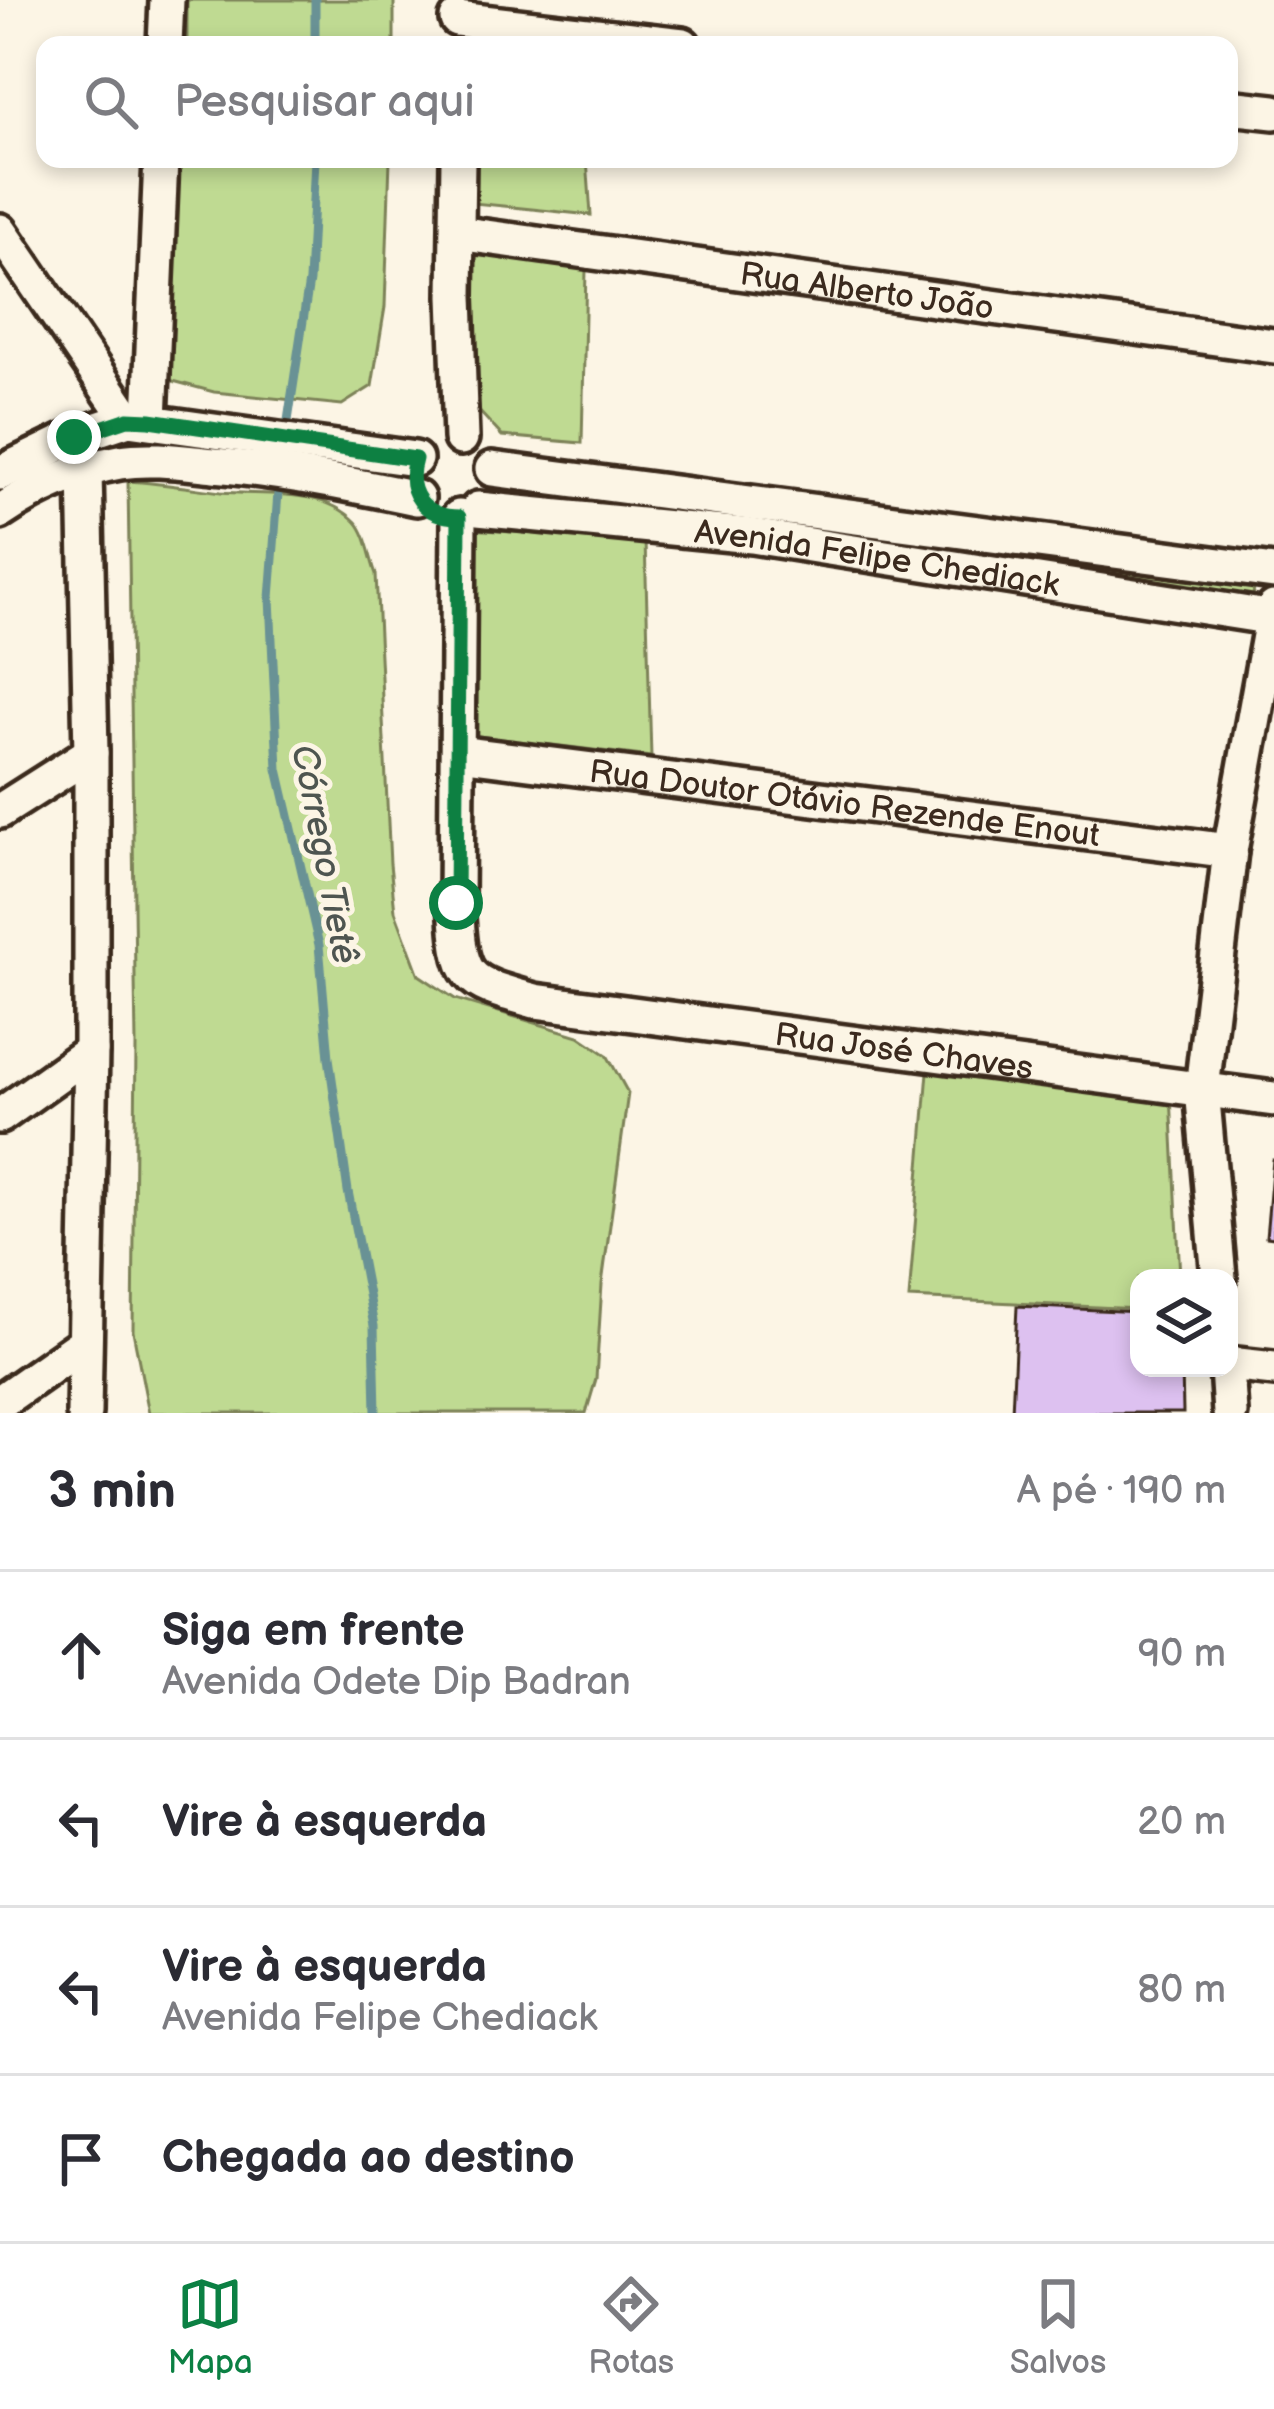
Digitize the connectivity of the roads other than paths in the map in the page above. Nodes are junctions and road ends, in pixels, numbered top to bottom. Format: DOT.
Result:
graph roads {
  1 [pos="167,0"];
  2 [pos="457,21"];
  3 [pos="165,36"];
  4 [pos="598,36"];
  5 [pos="1238,108"];
  6 [pos="1274,112"];
  7 [pos="159,168"];
  8 [pos="458,168"];
  9 [pos="0,231"];
  10 [pos="457,233"];
  11 [pos="1274,346"];
  12 [pos="139,419"];
  13 [pos="461,438"];
  14 [pos="255,452"];
  15 [pos="415,459"];
  16 [pos="492,469"];
  17 [pos="85,471"];
  18 [pos="0,473"];
  19 [pos="417,498"];
  20 [pos="0,512"];
  21 [pos="468,513"];
  22 [pos="1274,572"];
  23 [pos="1274,608"];
  24 [pos="1273,618"];
  25 [pos="92,753"];
  26 [pos="458,753"];
  27 [pos="0,811"];
  28 [pos="1230,851"];
  29 [pos="92,1051"];
  30 [pos="1202,1089"];
  31 [pos="1274,1099"];
  32 [pos="0,1117"];
  33 [pos="1218,1269"];
  34 [pos="84,1343"];
  35 [pos="1238,1367"];
  36 [pos="1274,1369"];
  37 [pos="1228,1377"];
  38 [pos="0,1402"];
  39 [pos="84,1413"];
  40 [pos="1230,1413"];
  1 -- 3 [label="street"];
  2 -- 4 [label="street"];
  5 -- 6 [label="street"];
  7 -- 12 [label="street"];
  8 -- 10 [label="street"];
  9 -- 12 [label="street"];
  10 -- 11 [label="street, Rua Alberto João"];
  10 -- 13 [label="street"];
  12 -- 14 [label="street"];
  12 -- 18 [label="street"];
  13 -- 15 [label="street"];
  13 -- 16 [label="street"];
  14 -- 15 [label="street"];
  14 -- 17 [label="street"];
  14 -- 19 [label="street"];
  15 -- 19 [label="street"];
  16 -- 21 [label="street"];
  16 -- 22 [label="street, Avenida Felipe Chediack"];
  17 -- 20 [label="street"];
  17 -- 25 [label="street"];
  19 -- 21 [label="street"];
  21 -- 24 [label="street, Avenida Felipe Chediack"];
  21 -- 26 [label="street, Rua José Chaves"];
  23 -- 24 [label="street"];
  24 -- 28 [label="street"];
  25 -- 27 [label="street"];
  25 -- 29 [label="street"];
  26 -- 28 [label="street, Rua Doutor Otávio Rezende Enout"];
  26 -- 30 [label="street, Rua José Chaves"];
  28 -- 30 [label="street"];
  29 -- 32 [label="street"];
  29 -- 34 [label="street"];
  30 -- 31 [label="street, Rua José Chaves"];
  30 -- 33 [label="street"];
  34 -- 38 [label="street"];
  34 -- 39 [label="street"];
  35 -- 36 [label="street"];
  37 -- 40 [label="street"];
}
